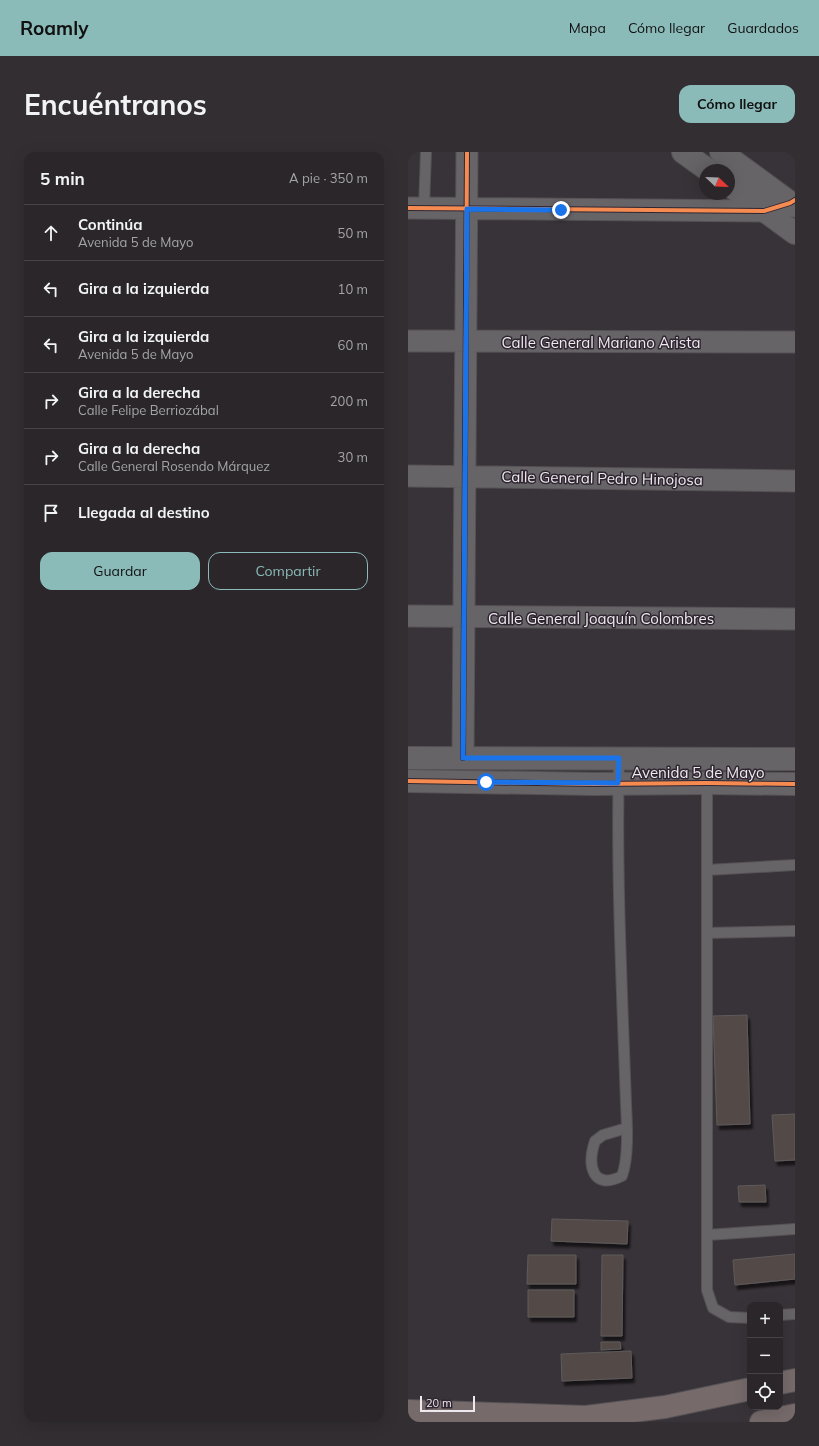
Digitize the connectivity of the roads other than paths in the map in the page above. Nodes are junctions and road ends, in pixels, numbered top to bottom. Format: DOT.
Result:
graph roads {
  1 [pos="426,152"];
  2 [pos="467,152"];
  3 [pos="683,152"];
  4 [pos="721,152"];
  5 [pos="700,164"];
  6 [pos="735,189"];
  7 [pos="794,203"];
  8 [pos="416,208"];
  9 [pos="467,209"];
  10 [pos="764,211"];
  11 [pos="795,233"];
  12 [pos="408,342"];
  13 [pos="466,342"];
  14 [pos="795,342"];
  15 [pos="408,476"];
  16 [pos="465,476"];
  17 [pos="795,480"];
  18 [pos="408,616"];
  19 [pos="464,617"];
  20 [pos="795,619"];
  21 [pos="408,758"];
  22 [pos="463,758"];
  23 [pos="619,758"];
  24 [pos="795,759"];
  25 [pos="408,781"];
  26 [pos="707,782"];
  27 [pos="618,783"];
  28 [pos="795,784"];
  29 [pos="795,865"];
  30 [pos="707,870"];
  31 [pos="795,931"];
  32 [pos="707,933"];
  33 [pos="627,1128"];
  34 [pos="795,1229"];
  35 [pos="707,1235"];
  36 [pos="795,1314"];
  37 [pos="783,1315"];
  38 [pos="747,1318"];
  39 [pos="795,1380"];
  40 [pos="783,1382"];
  41 [pos="747,1390"];
  42 [pos="408,1411"];
  43 [pos="795,1415"];
  44 [pos="761,1422"];
  1 -- 8 [label="lane"];
  2 -- 9 [label="street"];
  3 -- 5 [label="street"];
  4 -- 7 [label="street"];
  6 -- 10 [label="street"];
  7 -- 10 [label="street"];
  8 -- 9 [label="street"];
  9 -- 10 [label="street"];
  9 -- 13 [label="street"];
  10 -- 11 [label="street"];
  12 -- 13 [label="street, Calle General Mariano Arista"];
  13 -- 14 [label="street, Calle General Mariano Arista"];
  13 -- 16 [label="street"];
  15 -- 16 [label="street, Calle General Pedro Hinojosa"];
  16 -- 17 [label="street, Calle General Pedro Hinojosa"];
  16 -- 19 [label="street"];
  18 -- 19 [label="street, Calle General Joaquín Colombres"];
  19 -- 20 [label="street, Calle General Joaquín Colombres"];
  19 -- 22 [label="street"];
  21 -- 22 [label="street, Avenida 5 de Mayo"];
  22 -- 23 [label="street, Avenida 5 de Mayo"];
  23 -- 24 [label="street, Avenida 5 de Mayo"];
  23 -- 27 [label="lane"];
  25 -- 27 [label="street, Avenida 5 de Mayo"];
  26 -- 27 [label="street, Avenida 5 de Mayo"];
  26 -- 28 [label="street, Avenida 5 de Mayo"];
  26 -- 30 [label="lane"];
  27 -- 33 [label="lane"];
  29 -- 30 [label="lane"];
  30 -- 32 [label="lane"];
  31 -- 32 [label="lane"];
  32 -- 35 [label="lane"];
  33 -- 33 [label="lane"];
  34 -- 35 [label="lane"];
  35 -- 38 [label="lane"];
  36 -- 37 [label="lane"];
  39 -- 40 [label="main road"];
  41 -- 42 [label="main road"];
  43 -- 44 [label="main road"];
}
